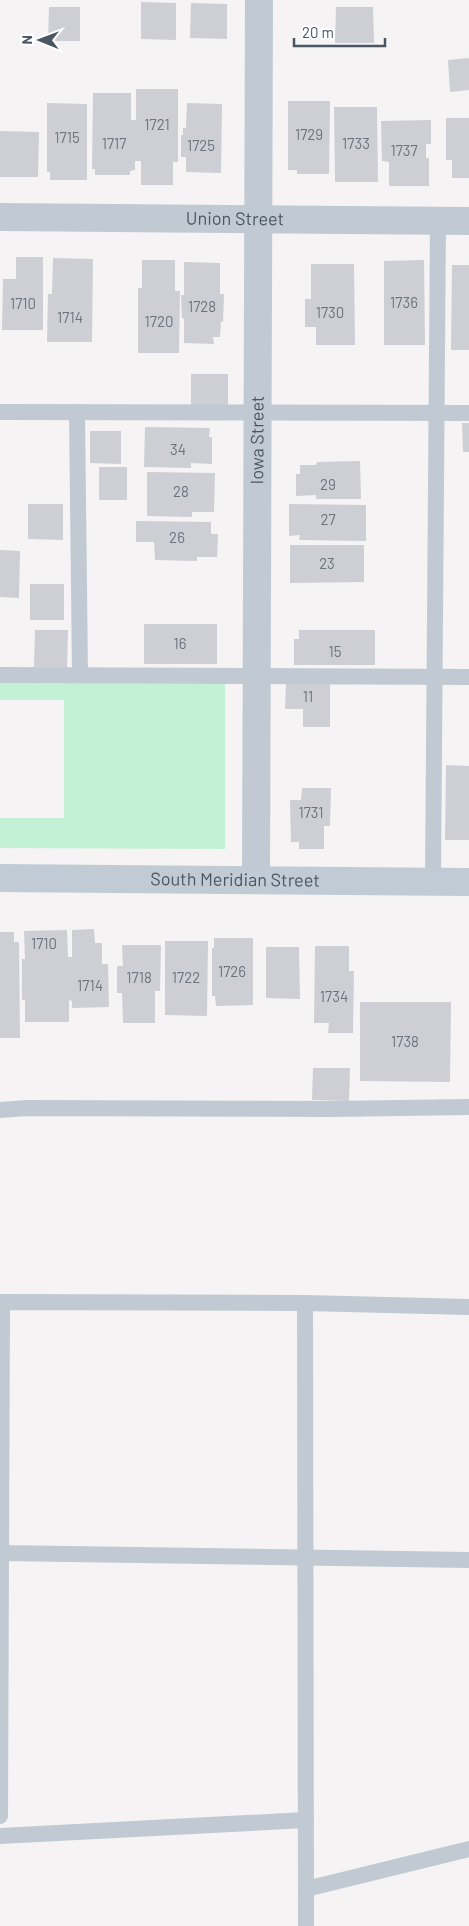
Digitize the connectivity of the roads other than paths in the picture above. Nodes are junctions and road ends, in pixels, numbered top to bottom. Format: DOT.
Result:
graph roads {
  1 [pos="259,0"];
  2 [pos="0,217"];
  3 [pos="258,219"];
  4 [pos="438,220"];
  5 [pos="469,221"];
  6 [pos="257,411"];
  7 [pos="0,412"];
  8 [pos="77,412"];
  9 [pos="437,413"];
  10 [pos="469,413"];
  11 [pos="0,675"];
  12 [pos="80,675"];
  13 [pos="257,676"];
  14 [pos="435,676"];
  15 [pos="469,677"];
  16 [pos="0,878"];
  17 [pos="256,880"];
  18 [pos="434,881"];
  19 [pos="469,882"];
  20 [pos="469,1107"];
  21 [pos="0,1110"];
  22 [pos="305,1303"];
  23 [pos="469,1307"];
  24 [pos="1,1552"];
  25 [pos="306,1556"];
  26 [pos="469,1560"];
  27 [pos="0,1816"];
  28 [pos="306,1820"];
  29 [pos="0,1836"];
  30 [pos="469,1849"];
  31 [pos="306,1889"];
  32 [pos="306,1926"];
  1 -- 3 [label="street, Iowa Street"];
  2 -- 3 [label="street, Union Street"];
  3 -- 4 [label="street, Union Street"];
  3 -- 6 [label="street, Iowa Street"];
  4 -- 5 [label="street, Union Street"];
  4 -- 9 [label="lane"];
  6 -- 8 [label="lane"];
  6 -- 9 [label="lane"];
  6 -- 13 [label="street, Iowa Street"];
  7 -- 8 [label="lane"];
  8 -- 12 [label="lane"];
  9 -- 10 [label="lane"];
  9 -- 14 [label="lane"];
  11 -- 12 [label="lane"];
  12 -- 13 [label="lane"];
  13 -- 14 [label="lane"];
  13 -- 17 [label="street, Iowa Street"];
  14 -- 15 [label="lane"];
  14 -- 18 [label="lane"];
  16 -- 17 [label="main road, South Meridian Street"];
  17 -- 18 [label="main road, South Meridian Street"];
  18 -- 19 [label="main road, South Meridian Street"];
  20 -- 21 [label="lane"];
  22 -- 23 [label="lane"];
  22 -- 24 [label="lane"];
  22 -- 25 [label="lane"];
  24 -- 25 [label="lane"];
  24 -- 27 [label="lane"];
  25 -- 26 [label="lane"];
  25 -- 28 [label="lane"];
  28 -- 29 [label="lane"];
  28 -- 31 [label="lane"];
  30 -- 31 [label="lane"];
  31 -- 32 [label="lane"];
}
